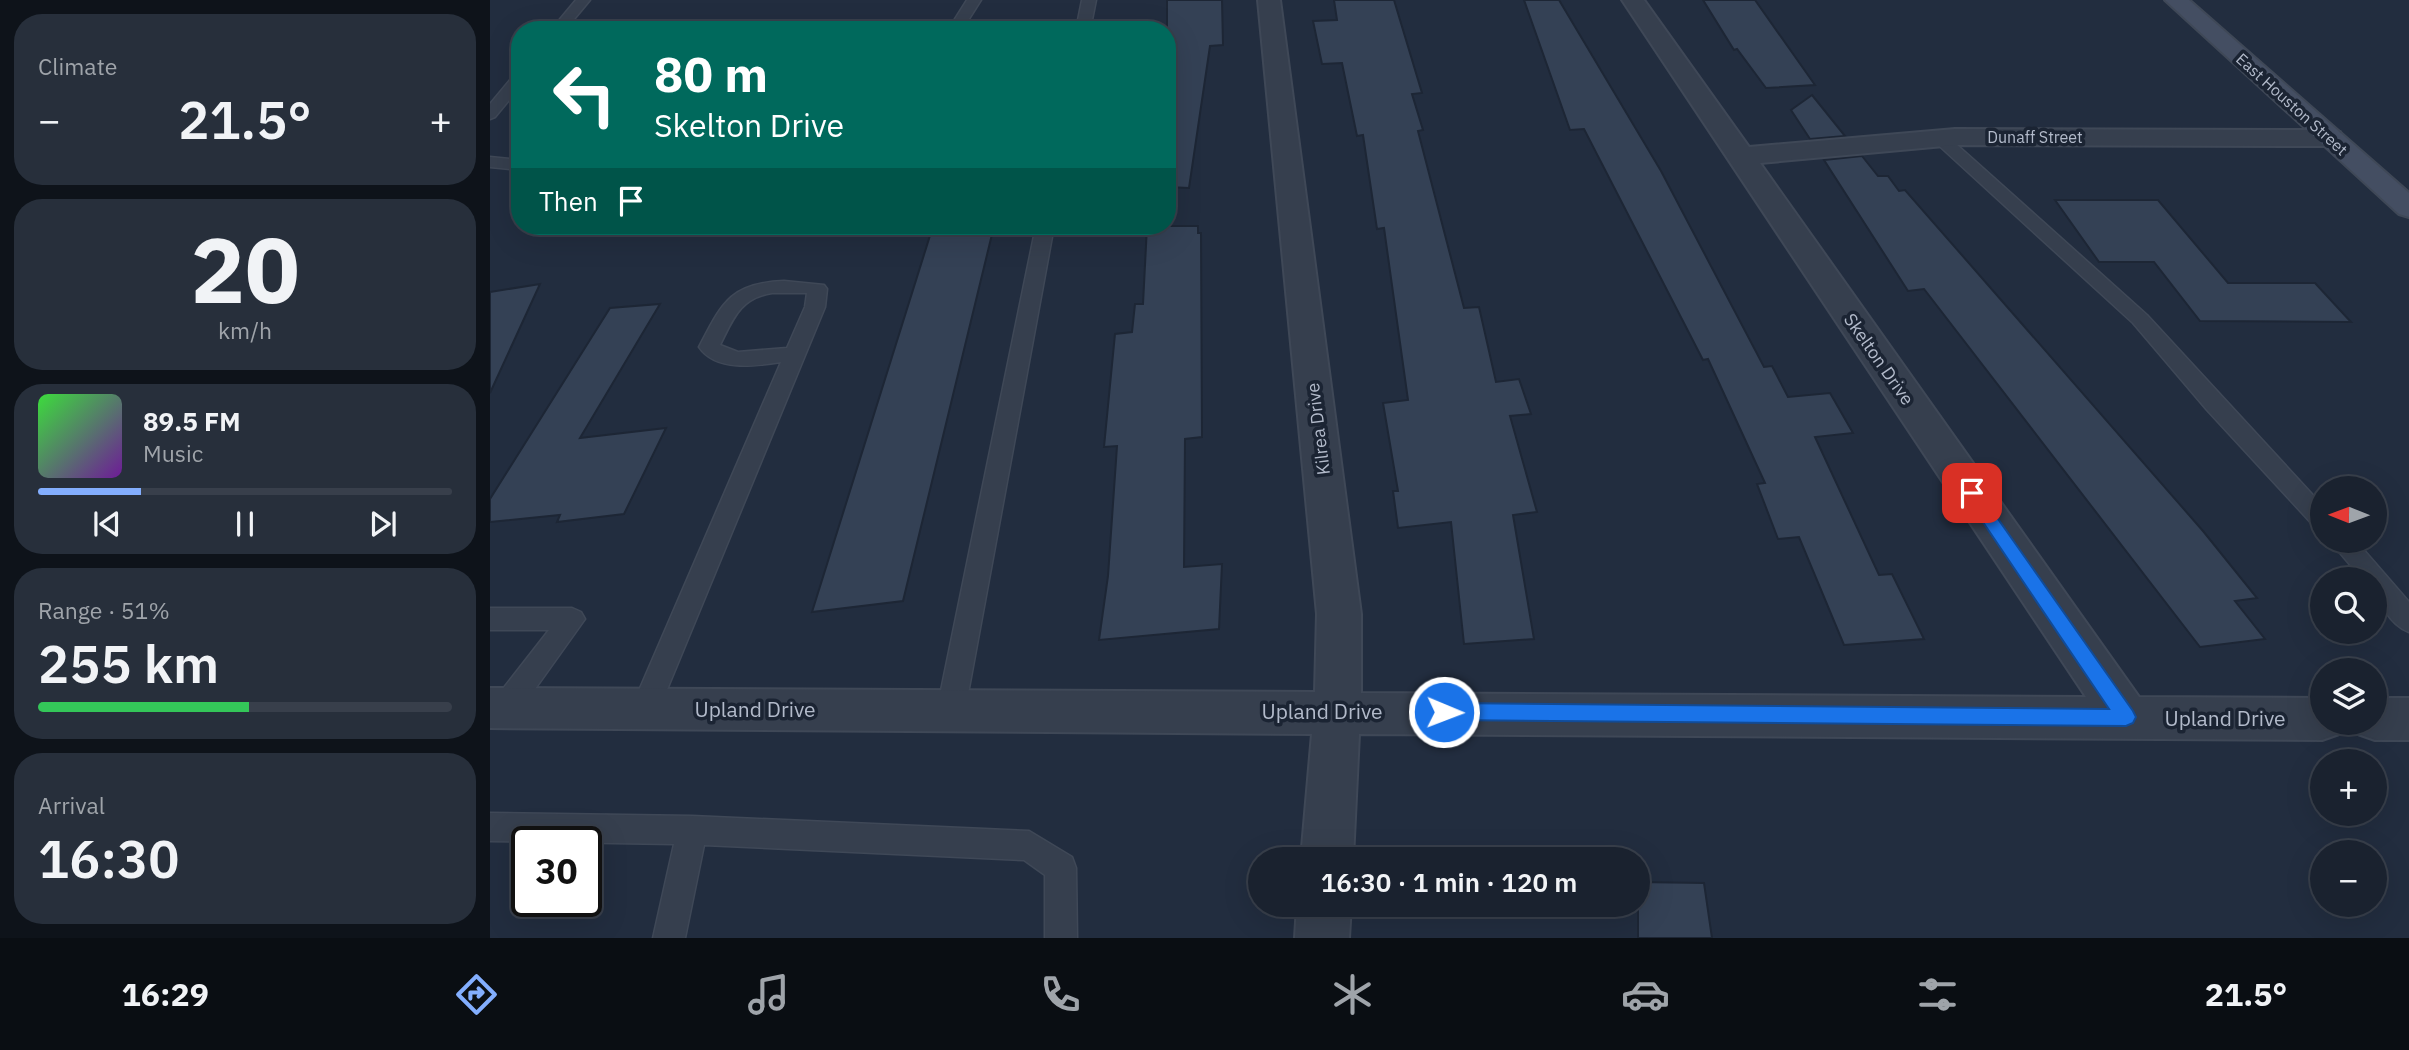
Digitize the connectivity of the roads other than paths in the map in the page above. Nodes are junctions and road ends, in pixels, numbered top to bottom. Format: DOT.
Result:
graph roads {
  1 [pos="583,0"];
  2 [pos="974,0"];
  3 [pos="1089,0"];
  4 [pos="1269,0"];
  5 [pos="1633,0"];
  6 [pos="2176,0"];
  7 [pos="566,21"];
  8 [pos="961,21"];
  9 [pos="1085,21"];
  10 [pos="511,88"];
  11 [pos="490,114"];
  12 [pos="1940,138"];
  13 [pos="2330,138"];
  14 [pos="1740,156"];
  15 [pos="490,162"];
  16 [pos="511,163"];
  17 [pos="2409,208"];
  18 [pos="1043,235"];
  19 [pos="795,354"];
  20 [pos="2310,507"];
  21 [pos="2353,553"];
  22 [pos="490,619"];
  23 [pos="2409,621"];
  24 [pos="498,708"];
  25 [pos="645,709"];
  26 [pos="951,710"];
  27 [pos="1335,711"];
  28 [pos="2126,717"];
  29 [pos="2310,719"];
  30 [pos="2387,719"];
  31 [pos="2409,719"];
  32 [pos="490,827"];
  33 [pos="692,830"];
  34 [pos="1328,847"];
  35 [pos="1323,917"];
  36 [pos="670,938"];
  37 [pos="1061,938"];
  38 [pos="1322,938"];
  1 -- 7 [label="lane"];
  2 -- 8 [label="lane"];
  3 -- 9 [label="lane"];
  4 -- 27 [label="street, Kilrea Drive"];
  5 -- 14 [label="street, Skelton Drive"];
  6 -- 13 [label="main road, East Houston Street"];
  10 -- 11 [label="lane"];
  12 -- 13 [label="street, Dunaff Street"];
  12 -- 14 [label="street, Dunaff Street"];
  12 -- 20 [label="lane"];
  13 -- 17 [label="main road, East Houston Street"];
  14 -- 28 [label="street, Skelton Drive"];
  15 -- 16 [label="lane"];
  18 -- 26 [label="lane"];
  19 -- 19 [label="lane"];
  19 -- 25 [label="lane"];
  21 -- 23 [label="lane"];
  22 -- 24 [label="lane"];
  24 -- 25 [label="street, Upland Drive"];
  25 -- 26 [label="street, Upland Drive"];
  26 -- 27 [label="street, Upland Drive"];
  27 -- 28 [label="street, Upland Drive"];
  27 -- 34 [label="street, Kilrea Drive"];
  28 -- 29 [label="street, Upland Drive"];
  30 -- 31 [label="street"];
  32 -- 33 [label="lane"];
  33 -- 36 [label="lane"];
  33 -- 37 [label="lane"];
  35 -- 38 [label="street"];
}
